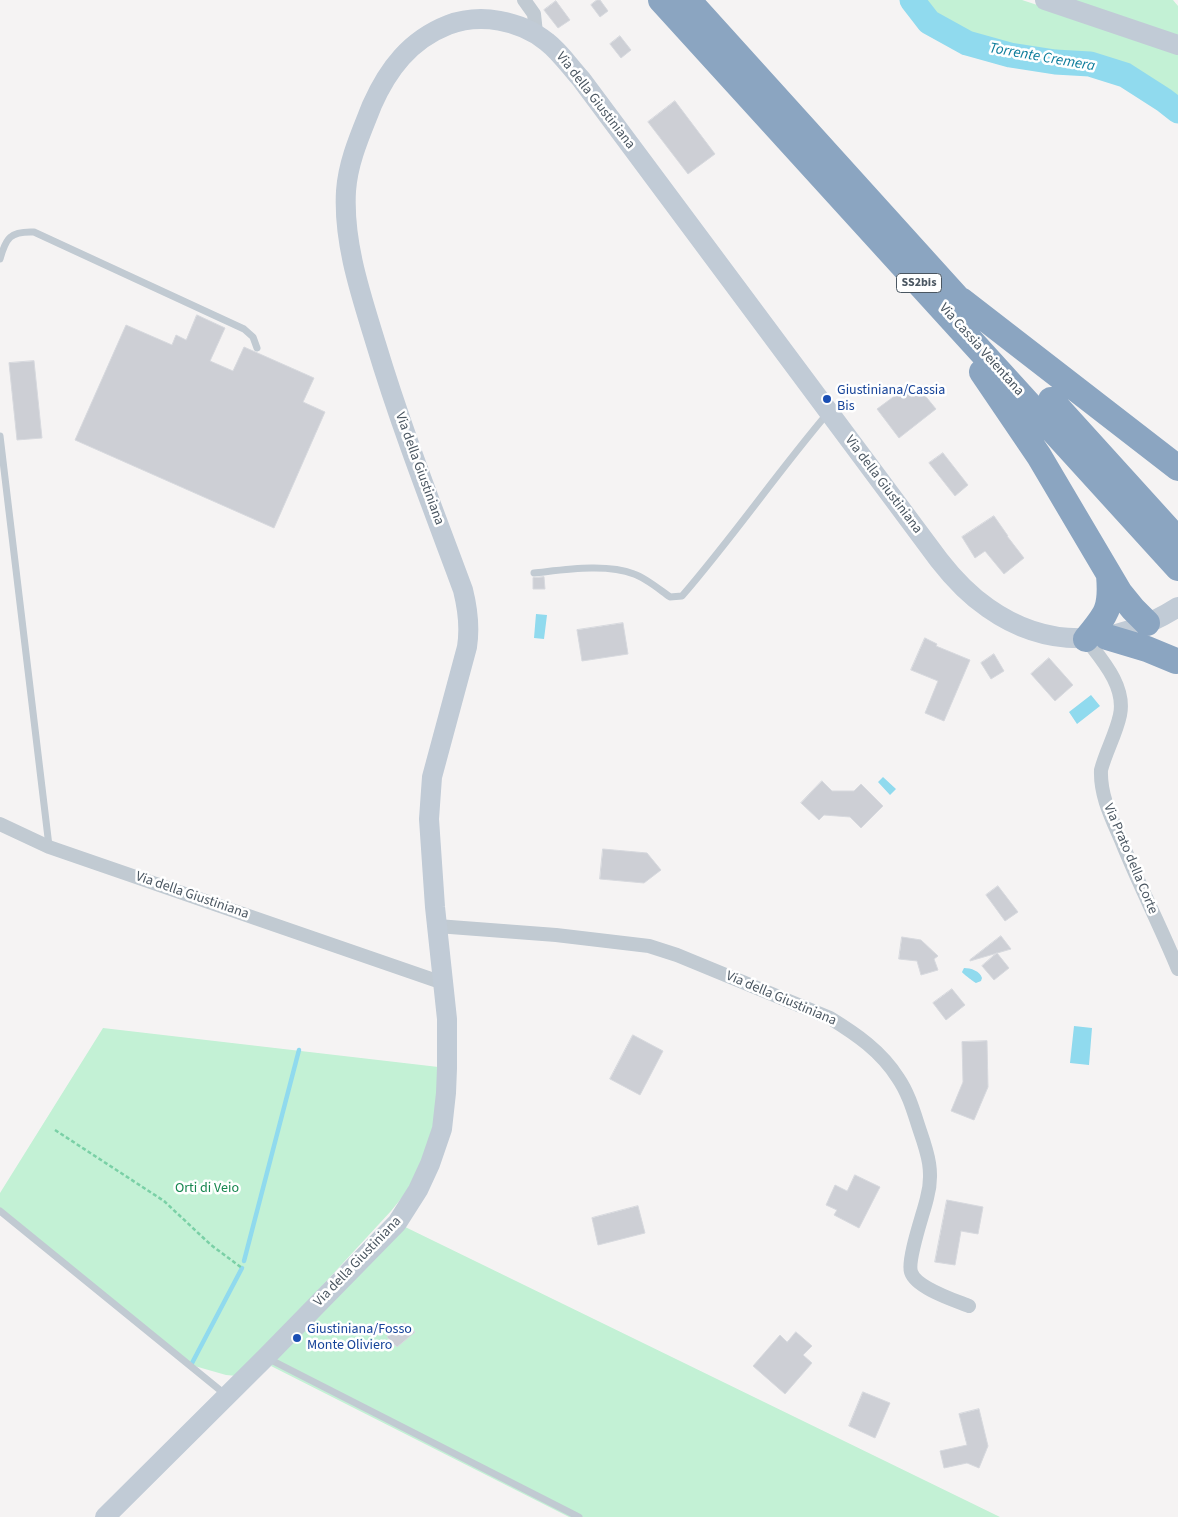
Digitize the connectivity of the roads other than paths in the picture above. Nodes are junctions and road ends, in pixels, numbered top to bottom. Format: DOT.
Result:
graph roads {
  1 [pos="524,0"];
  2 [pos="661,0"];
  3 [pos="688,0"];
  4 [pos="1045,0"];
  5 [pos="536,34"];
  6 [pos="1178,45"];
  7 [pos="0,259"];
  8 [pos="932,296"];
  9 [pos="957,297"];
  10 [pos="257,348"];
  11 [pos="829,412"];
  12 [pos="0,436"];
  13 [pos="1178,468"];
  14 [pos="1178,540"];
  15 [pos="1177,567"];
  16 [pos="534,573"];
  17 [pos="1109,575"];
  18 [pos="1163,615"];
  19 [pos="1096,638"];
  20 [pos="1177,662"];
  21 [pos="0,824"];
  22 [pos="49,847"];
  23 [pos="437,926"];
  24 [pos="1178,969"];
  25 [pos="443,983"];
  26 [pos="0,1212"];
  27 [pos="969,1306"];
  28 [pos="266,1357"];
  29 [pos="227,1395"];
  30 [pos="105,1517"];
  31 [pos="579,1517"];
  1 -- 5 [label="street"];
  2 -- 8 [label="highway, Via Cassia Veientana / SS2bis"];
  3 -- 9 [label="highway, Via Cassia Veientana / SS2bis"];
  4 -- 6 [label="street"];
  5 -- 11 [label="street, Via della Giustiniana"];
  5 -- 23 [label="street, Via della Giustiniana"];
  7 -- 10 [label="lane"];
  8 -- 15 [label="highway, Via Cassia Veientana / SS2bis"];
  8 -- 17 [label="highway"];
  9 -- 13 [label="highway"];
  9 -- 14 [label="highway, Via Cassia Veientana / SS2bis"];
  11 -- 16 [label="lane"];
  11 -- 19 [label="street, Via della Giustiniana"];
  12 -- 22 [label="lane"];
  17 -- 18 [label="highway"];
  17 -- 19 [label="highway"];
  18 -- 19 [label="street, Via della Giustiniana"];
  18 -- 20 [label="highway"];
  19 -- 20 [label="highway"];
  19 -- 24 [label="street, Via Prato della Corte"];
  21 -- 22 [label="street, Via della Giustiniana"];
  22 -- 25 [label="street, Via della Giustiniana"];
  23 -- 25 [label="street, Via della Giustiniana"];
  23 -- 27 [label="street, Via della Giustiniana"];
  25 -- 28 [label="street, Via della Giustiniana"];
  26 -- 29 [label="lane"];
  28 -- 29 [label="street, Via della Giustiniana"];
  28 -- 31 [label="lane"];
  29 -- 30 [label="street, Via della Giustiniana"];
}
